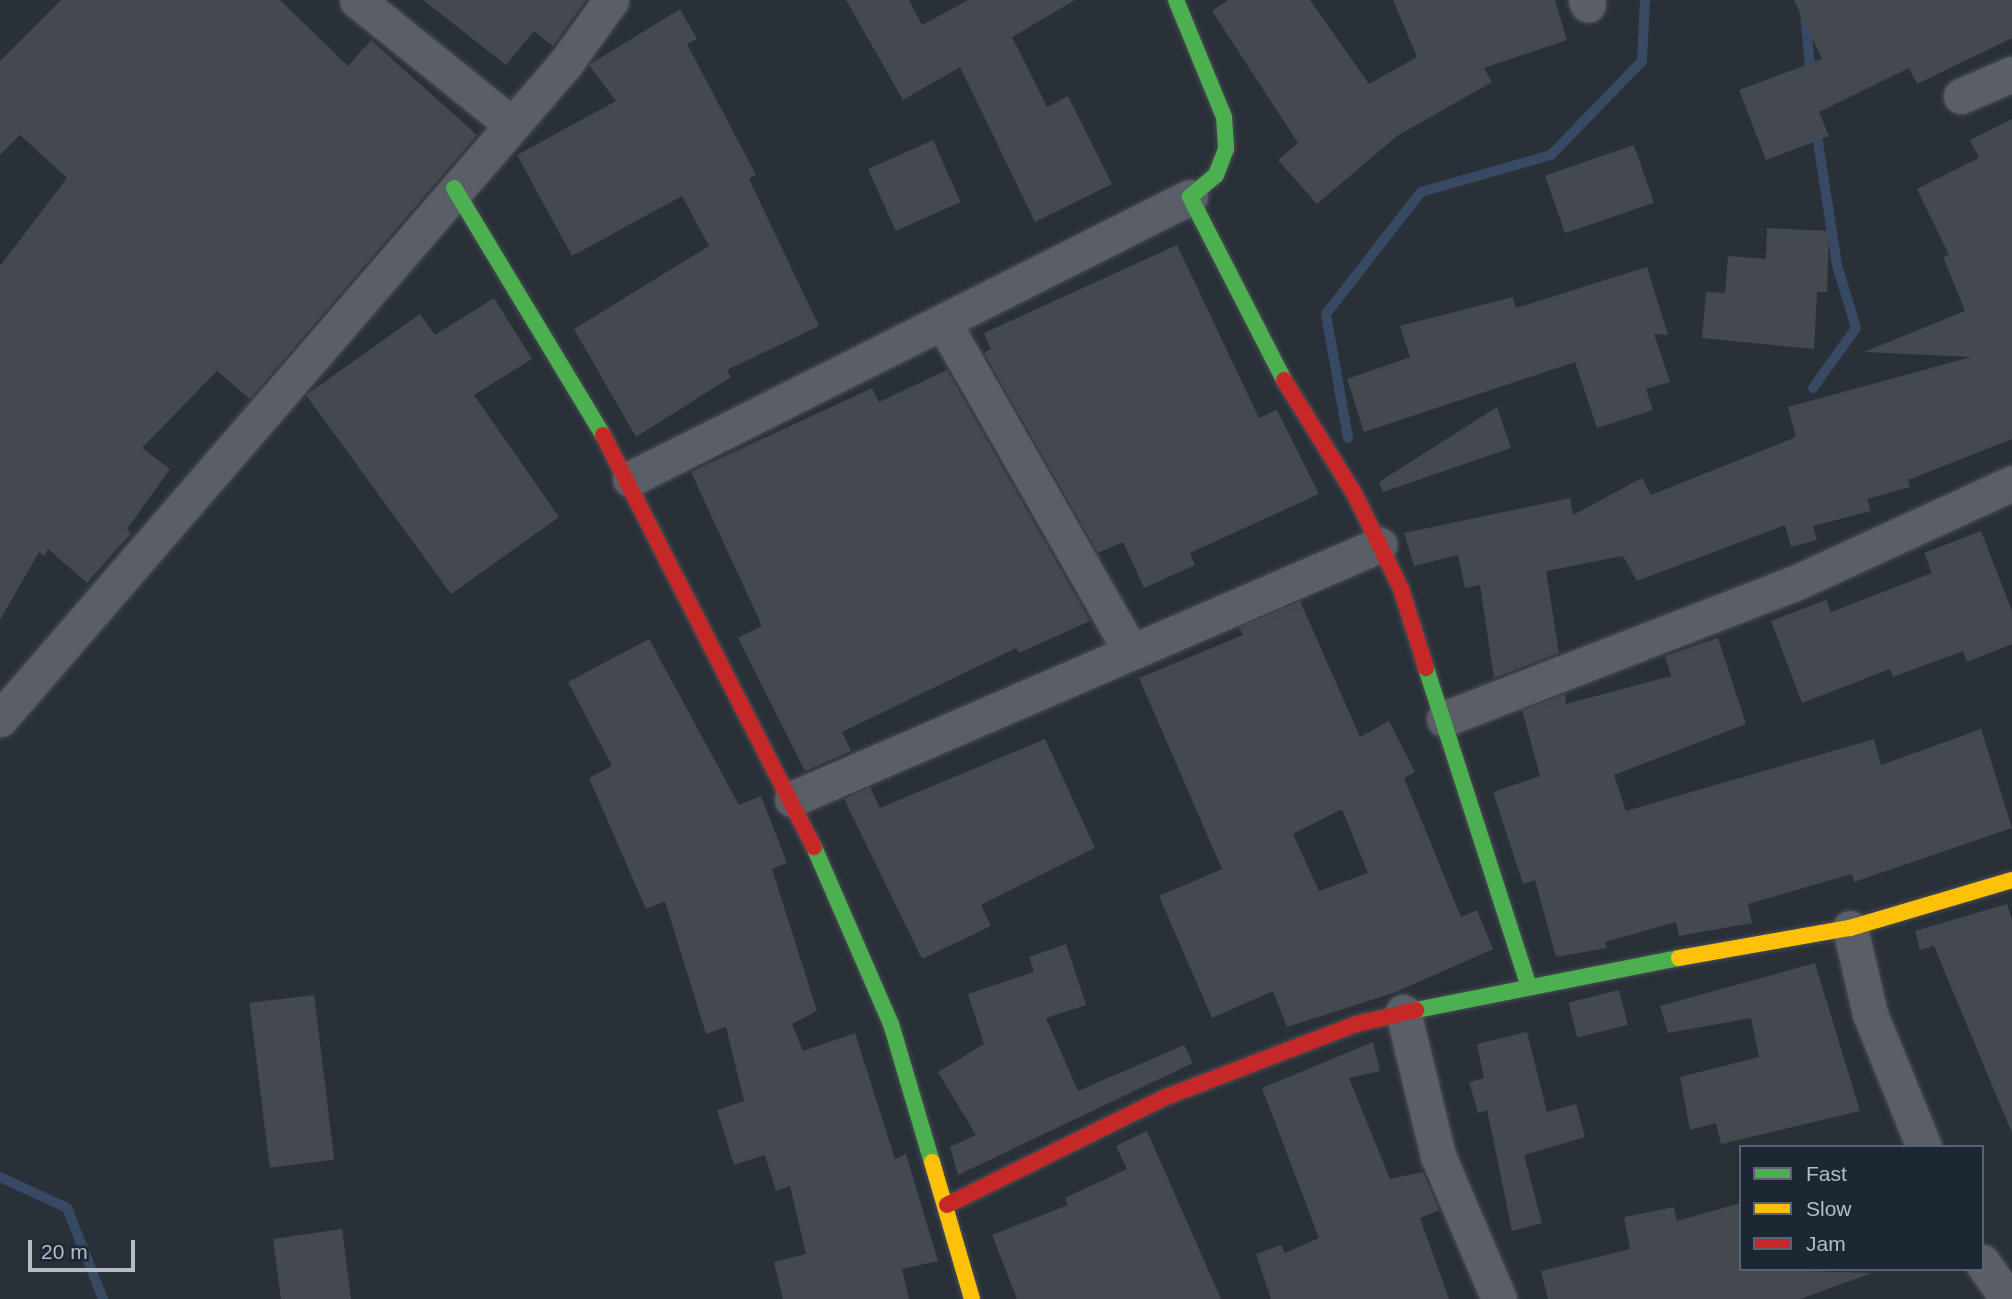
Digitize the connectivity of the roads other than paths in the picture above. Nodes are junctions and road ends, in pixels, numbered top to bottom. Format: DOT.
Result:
graph roads {
  1 [pos="357,0"];
  2 [pos="611,0"];
  3 [pos="1176,0"];
  4 [pos="2012,74"];
  5 [pos="1961,96"];
  6 [pos="509,122"];
  7 [pos="454,188"];
  8 [pos="1190,197"];
  9 [pos="943,322"];
  10 [pos="630,479"];
  11 [pos="2012,483"];
  12 [pos="1379,545"];
  13 [pos="1129,649"];
  14 [pos="0,719"];
  15 [pos="1444,719"];
  16 [pos="792,799"];
  17 [pos="2012,880"];
  18 [pos="1850,928"];
  19 [pos="1528,984"];
  20 [pos="1403,1012"];
  21 [pos="1922,1145"];
  22 [pos="947,1205"];
  23 [pos="1984,1265"];
  24 [pos="972,1299"];
  25 [pos="1499,1299"];
  26 [pos="2008,1299"];
  1 -- 6 [label="street"];
  2 -- 6 [label="street"];
  3 -- 8 [label="street"];
  4 -- 5 [label="street"];
  6 -- 7 [label="street"];
  7 -- 10 [label="street"];
  7 -- 14 [label="street"];
  8 -- 9 [label="street"];
  8 -- 12 [label="street"];
  9 -- 10 [label="street"];
  9 -- 13 [label="street"];
  10 -- 16 [label="street"];
  11 -- 15 [label="street"];
  12 -- 13 [label="street"];
  12 -- 15 [label="street"];
  13 -- 16 [label="street"];
  15 -- 19 [label="street"];
  16 -- 22 [label="street"];
  17 -- 18 [label="street"];
  18 -- 19 [label="street"];
  18 -- 21 [label="street"];
  19 -- 20 [label="street"];
  20 -- 22 [label="street"];
  20 -- 25 [label="street"];
  22 -- 24 [label="street"];
  23 -- 26 [label="street"];
}
